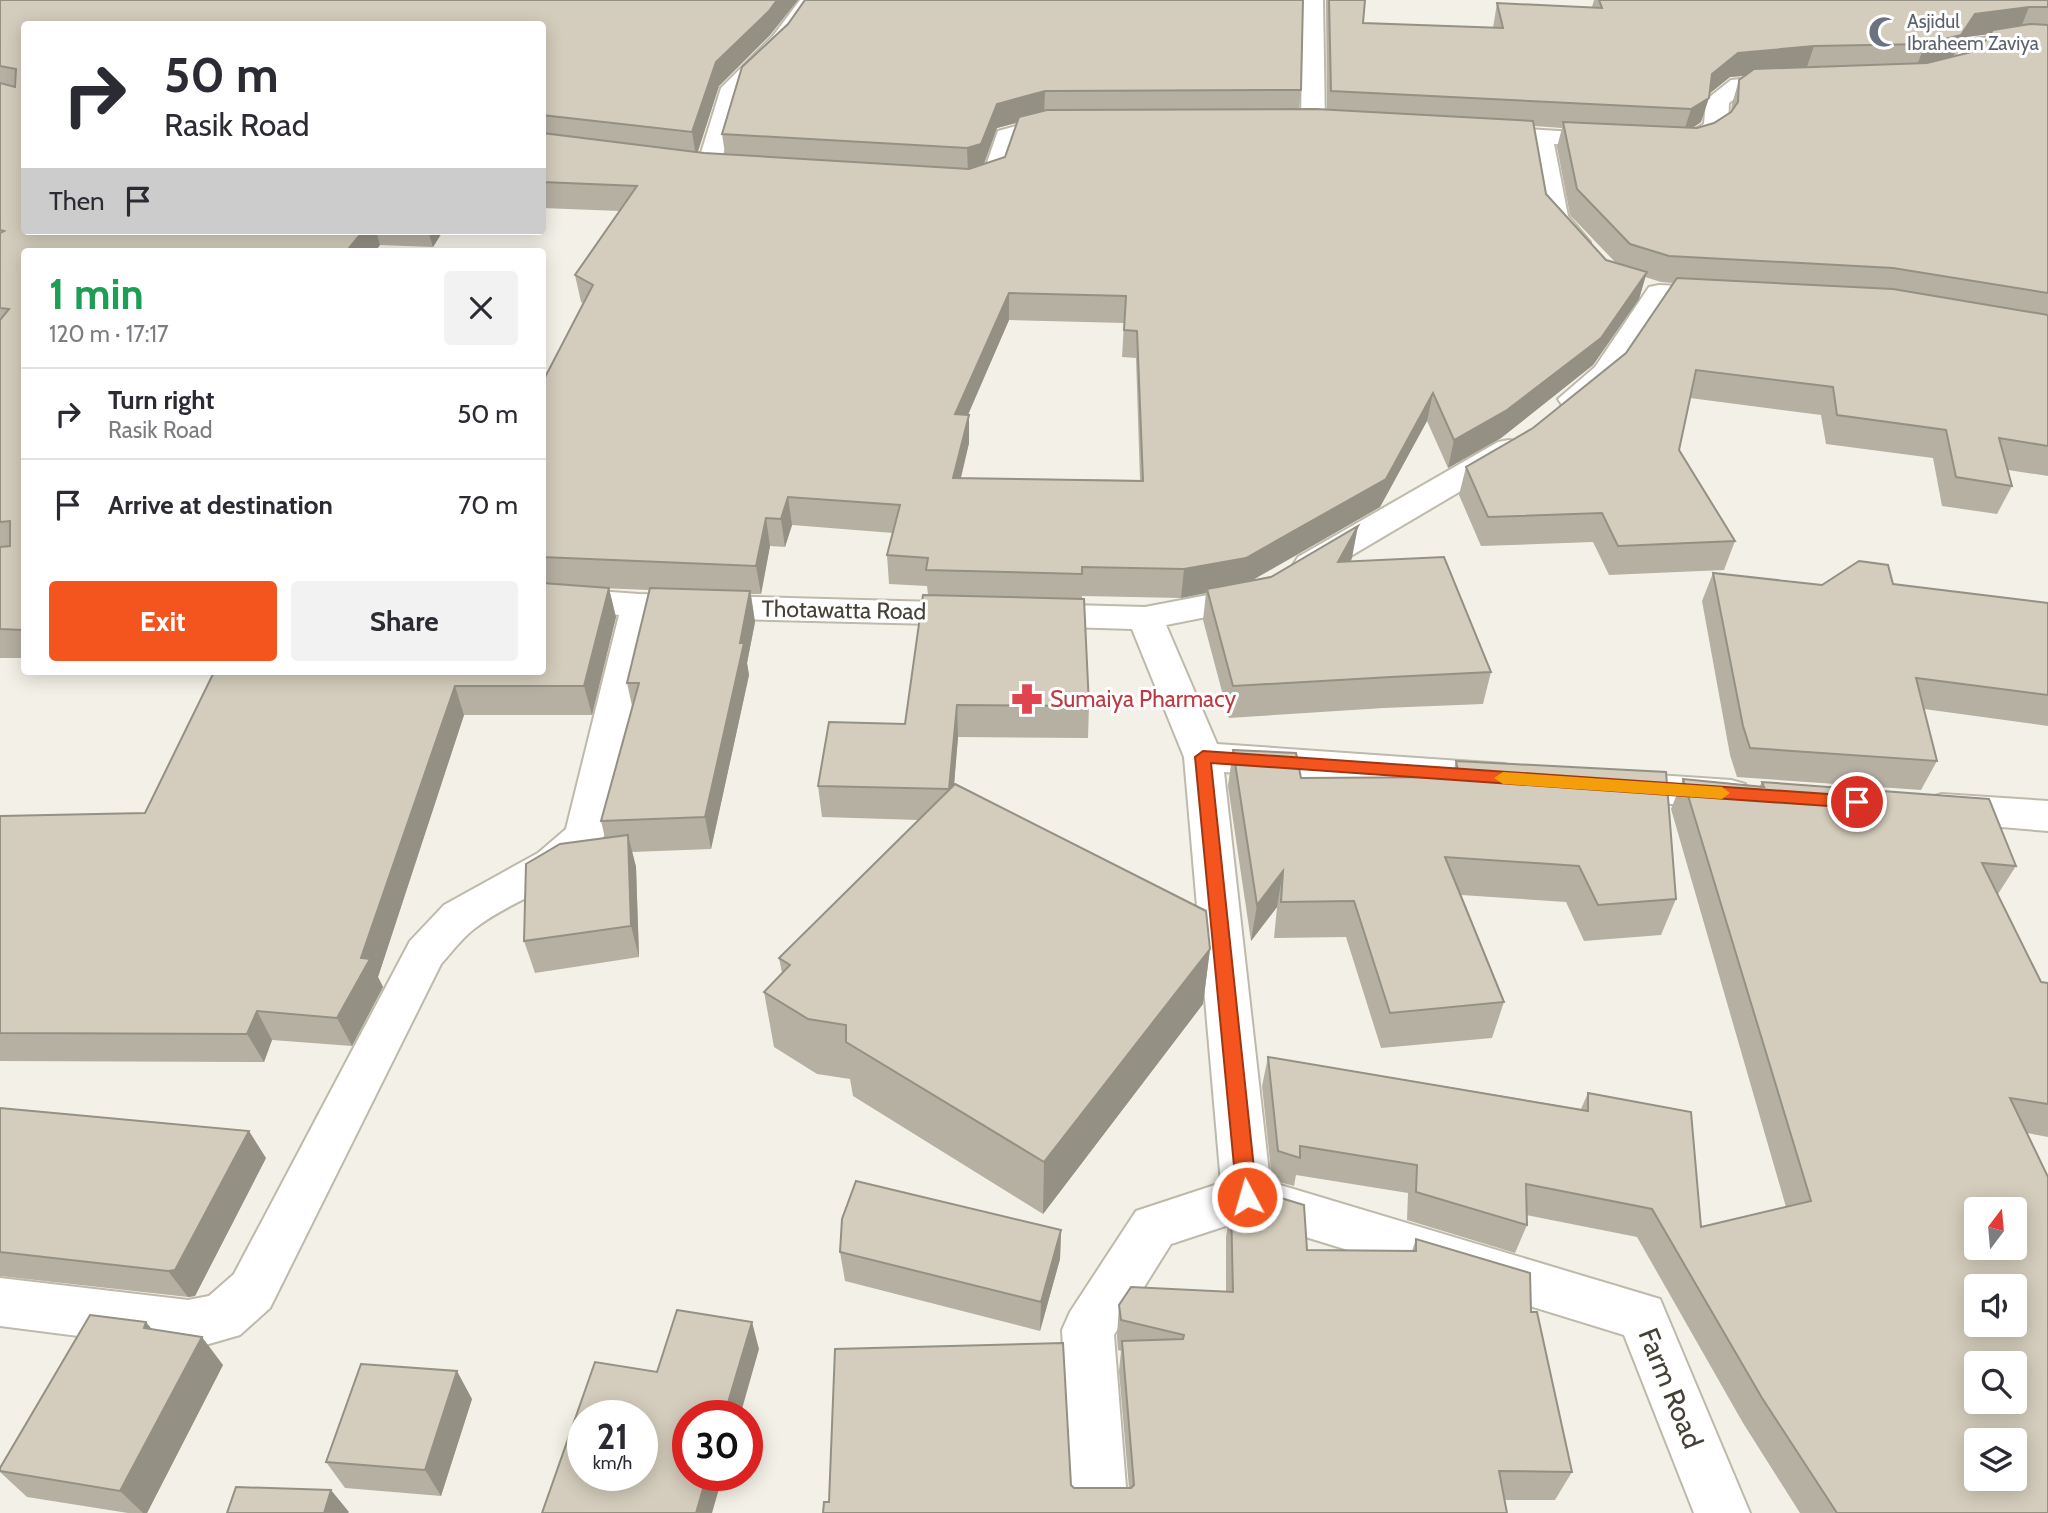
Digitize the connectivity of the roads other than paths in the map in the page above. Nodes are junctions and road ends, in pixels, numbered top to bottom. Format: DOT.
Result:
graph roads {
  1 [pos="810,0"];
  2 [pos="1313,0"];
  3 [pos="2048,40"];
  4 [pos="1903,78"];
  5 [pos="1806,80"];
  6 [pos="1286,124"];
  7 [pos="1313,124"];
  8 [pos="1085,125"];
  9 [pos="1340,125"];
  10 [pos="1461,132"];
  11 [pos="1542,136"];
  12 [pos="680,165"];
  13 [pos="708,169"];
  14 [pos="736,170"];
  15 [pos="943,182"];
  16 [pos="1592,258"];
  17 [pos="1743,298"];
  18 [pos="546,598"];
  19 [pos="639,605"];
  20 [pos="1145,618"];
  21 [pos="1203,757"];
  22 [pos="1535,780"];
  23 [pos="1577,783"];
  24 [pos="1771,796"];
  25 [pos="1909,806"];
  26 [pos="2048,816"];
  27 [pos="1247,1197"];
  28 [pos="0,1302"];
  29 [pos="1100,1513"];
  30 [pos="1722,1513"];
  1 -- 13 [label="street"];
  2 -- 7 [label="street"];
  3 -- 4 [label="street"];
  5 -- 11 [label="street"];
  6 -- 7 [label="street"];
  7 -- 9 [label="street"];
  8 -- 15 [label="street"];
  10 -- 11 [label="street"];
  11 -- 16 [label="street"];
  12 -- 13 [label="street"];
  13 -- 14 [label="street"];
  17 -- 20 [label="street, Thotawatta Road"];
  18 -- 19 [label="street, Thotawatta Road"];
  19 -- 20 [label="street, Thotawatta Road"];
  19 -- 28 [label="street"];
  20 -- 21 [label="street"];
  21 -- 22 [label="street"];
  21 -- 27 [label="street"];
  23 -- 24 [label="street"];
  25 -- 26 [label="street"];
  27 -- 29 [label="street"];
  27 -- 30 [label="street, Farm Road"];
}
